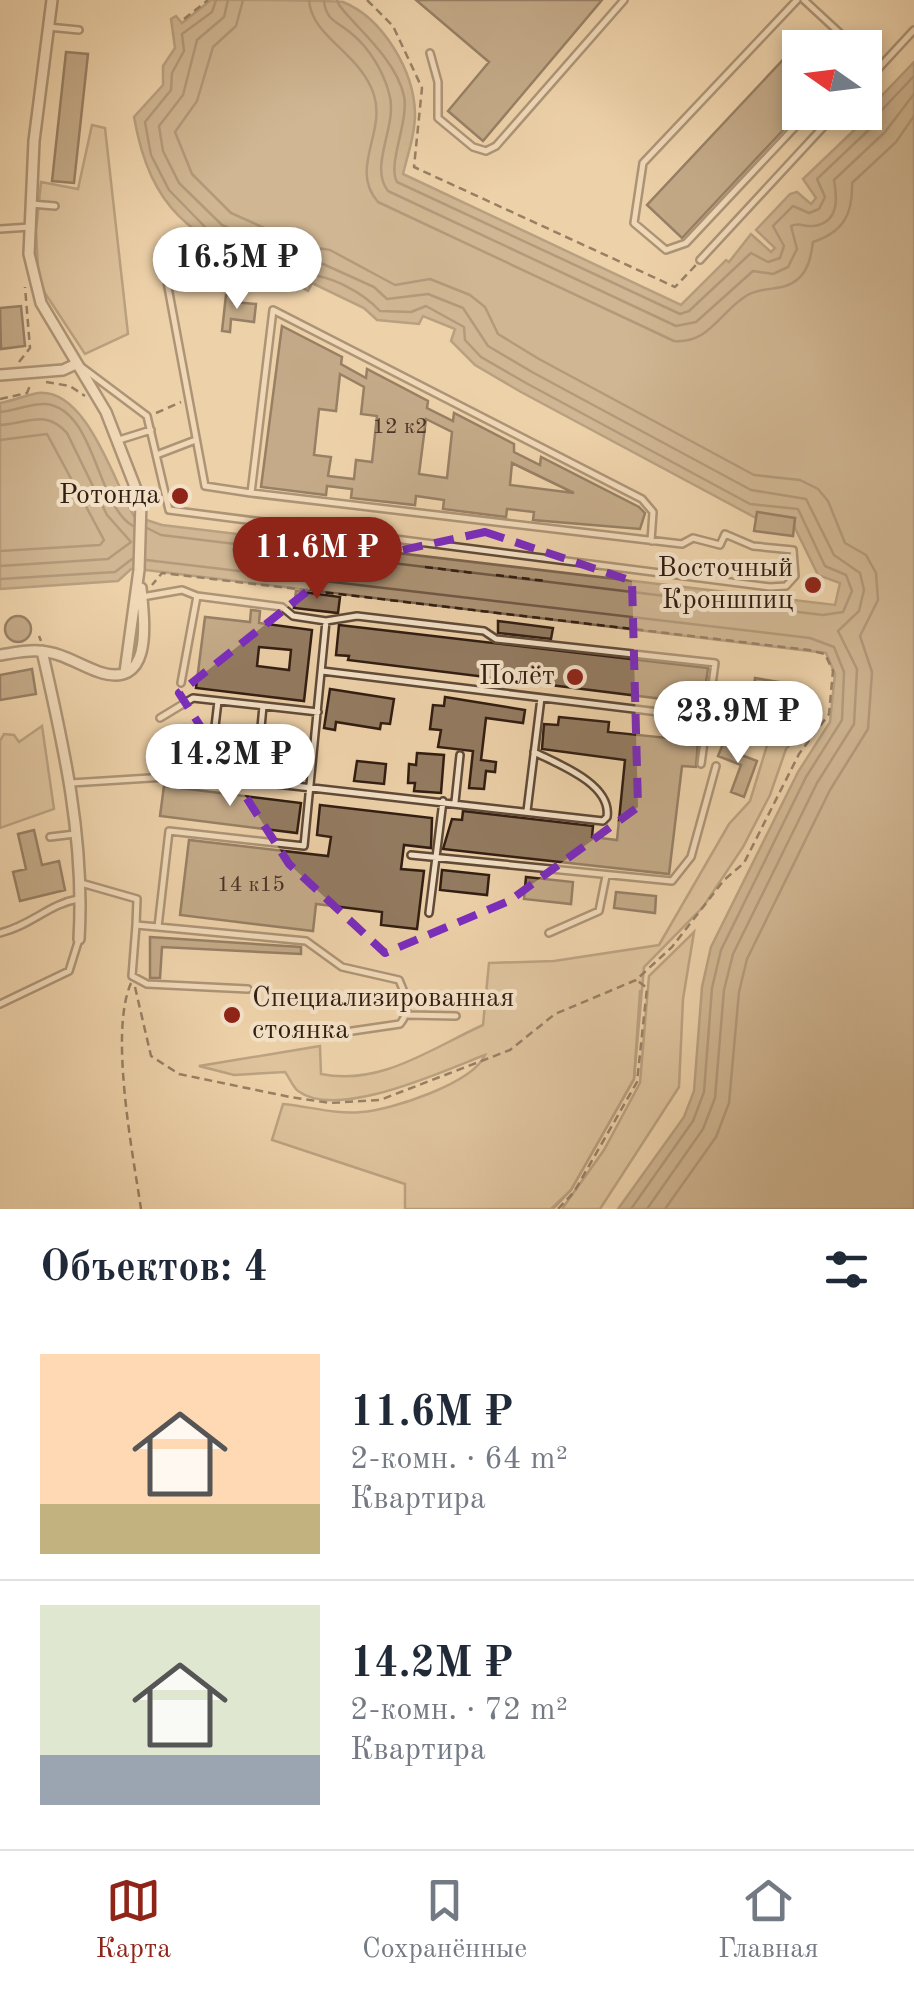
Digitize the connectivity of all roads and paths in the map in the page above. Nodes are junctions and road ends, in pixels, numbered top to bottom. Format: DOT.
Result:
graph roads {
  1 [pos="52,0"];
  2 [pos="208,0"];
  3 [pos="367,0"];
  4 [pos="624,0"];
  5 [pos="801,0"];
  6 [pos="184,19"];
  7 [pos="45,24"];
  8 [pos="79,30"];
  9 [pos="835,30"];
  10 [pos="914,30"];
  11 [pos="430,53"];
  12 [pos="882,64"];
  13 [pos="793,130"];
  14 [pos="820,130"];
  15 [pos="31,204"];
  16 [pos="55,206"];
  17 [pos="30,226"];
  18 [pos="0,229"];
  19 [pos="700,260"];
  20 [pos="166,271"];
  21 [pos="25,287"];
  22 [pos="76,364"];
  23 [pos="36,371"];
  24 [pos="15,372"];
  25 [pos="0,375"];
  26 [pos="31,382"];
  27 [pos="86,397"];
  28 [pos="0,399"];
  29 [pos="187,401"];
  30 [pos="147,416"];
  31 [pos="152,430"];
  32 [pos="119,440"];
  33 [pos="193,441"];
  34 [pos="158,454"];
  35 [pos="251,493"];
  36 [pos="652,541"];
  37 [pos="448,560"];
  38 [pos="425,566"];
  39 [pos="522,568"];
  40 [pos="446,569"];
  41 [pos="139,570"];
  42 [pos="473,573"];
  43 [pos="496,575"];
  44 [pos="521,578"];
  45 [pos="546,581"];
  46 [pos="196,596"];
  47 [pos="142,597"];
  48 [pos="326,621"];
  49 [pos="40,642"];
  50 [pos="0,655"];
  51 [pos="322,671"];
  52 [pos="125,672"];
  53 [pos="181,683"];
  54 [pos="541,698"];
  55 [pos="218,701"];
  56 [pos="263,706"];
  57 [pos="318,712"];
  58 [pos="160,718"];
  59 [pos="708,718"];
  60 [pos="534,752"];
  61 [pos="460,756"];
  62 [pos="702,764"];
  63 [pos="716,766"];
  64 [pos="198,776"];
  65 [pos="256,781"];
  66 [pos="71,783"];
  67 [pos="311,785"];
  68 [pos="443,801"];
  69 [pos="455,802"];
  70 [pos="527,811"];
  71 [pos="78,833"];
  72 [pos="50,838"];
  73 [pos="411,855"];
  74 [pos="438,858"];
  75 [pos="606,876"];
  76 [pos="81,883"];
  77 [pos="82,899"];
  78 [pos="428,913"];
  79 [pos="136,925"];
  80 [pos="158,926"];
  81 [pos="0,933"];
  82 [pos="549,933"];
  83 [pos="79,939"];
  84 [pos="132,976"];
  85 [pos="636,980"];
  86 [pos="128,989"];
  87 [pos="248,989"];
  88 [pos="0,1004"];
  89 [pos="407,1016"];
  90 [pos="456,1016"];
  91 [pos="325,1036"];
  92 [pos="141,1209"];
  93 [pos="558,1209"];
  1 -- 7 [label="street"];
  2 -- 6 [label="path"];
  3 -- 19 [label="path"];
  4 -- 11 [label="lane"];
  5 -- 9 [label="lane"];
  5 -- 13 [label="lane"];
  7 -- 8 [label="lane"];
  7 -- 15 [label="street"];
  10 -- 12 [label="lane"];
  14 -- 19 [label="lane"];
  15 -- 16 [label="lane"];
  15 -- 17 [label="street"];
  17 -- 18 [label="lane"];
  17 -- 22 [label="street"];
  20 -- 29 [label="lane"];
  21 -- 24 [label="path"];
  22 -- 23 [label="street"];
  22 -- 30 [label="lane"];
  22 -- 32 [label="street"];
  23 -- 24 [label="street"];
  23 -- 26 [label="path"];
  24 -- 25 [label="street"];
  26 -- 27 [label="path"];
  26 -- 28 [label="path"];
  29 -- 30 [label="path"];
  29 -- 33 [label="lane"];
  30 -- 31 [label="lane"];
  31 -- 32 [label="lane"];
  31 -- 34 [label="lane"];
  32 -- 41 [label="street"];
  33 -- 34 [label="lane"];
  33 -- 35 [label="lane"];
  34 -- 36 [label="lane"];
  35 -- 36 [label="lane"];
  35 -- 36 [label="lane"];
  37 -- 40 [label="path"];
  38 -- 40 [label="path"];
  39 -- 44 [label="path"];
  40 -- 42 [label="path"];
  41 -- 47 [label="street"];
  41 -- 52 [label="street"];
  43 -- 44 [label="path"];
  44 -- 45 [label="path"];
  46 -- 47 [label="lane"];
  46 -- 48 [label="lane"];
  46 -- 53 [label="lane"];
  47 -- 52 [label="street"];
  47 -- 85 [label="path"];
  48 -- 51 [label="lane"];
  48 -- 59 [label="lane"];
  49 -- 50 [label="street"];
  49 -- 52 [label="street"];
  49 -- 66 [label="street"];
  51 -- 54 [label="lane"];
  51 -- 57 [label="lane"];
  54 -- 59 [label="lane"];
  54 -- 60 [label="lane"];
  55 -- 56 [label="lane"];
  55 -- 58 [label="lane"];
  55 -- 64 [label="lane"];
  56 -- 57 [label="lane"];
  56 -- 65 [label="lane"];
  57 -- 67 [label="lane"];
  59 -- 62 [label="lane"];
  60 -- 70 [label="lane"];
  60 -- 70 [label="lane"];
  61 -- 69 [label="lane"];
  63 -- 75 [label="lane"];
  64 -- 65 [label="lane"];
  64 -- 66 [label="lane"];
  65 -- 67 [label="lane"];
  66 -- 71 [label="street"];
  67 -- 68 [label="lane"];
  67 -- 80 [label="lane"];
  68 -- 69 [label="lane"];
  68 -- 74 [label="lane"];
  69 -- 70 [label="lane"];
  71 -- 72 [label="lane"];
  71 -- 76 [label="street"];
  73 -- 74 [label="lane"];
  74 -- 75 [label="lane"];
  74 -- 78 [label="lane"];
  75 -- 82 [label="lane"];
  76 -- 77 [label="street"];
  76 -- 79 [label="lane"];
  77 -- 81 [label="lane"];
  77 -- 83 [label="street"];
  79 -- 80 [label="lane"];
  79 -- 84 [label="lane"];
  80 -- 89 [label="lane"];
  83 -- 88 [label="lane"];
  84 -- 85 [label="path"];
  84 -- 87 [label="lane"];
  85 -- 93 [label="path"];
  86 -- 92 [label="path"];
  89 -- 90 [label="lane"];
  89 -- 91 [label="lane"];
}
